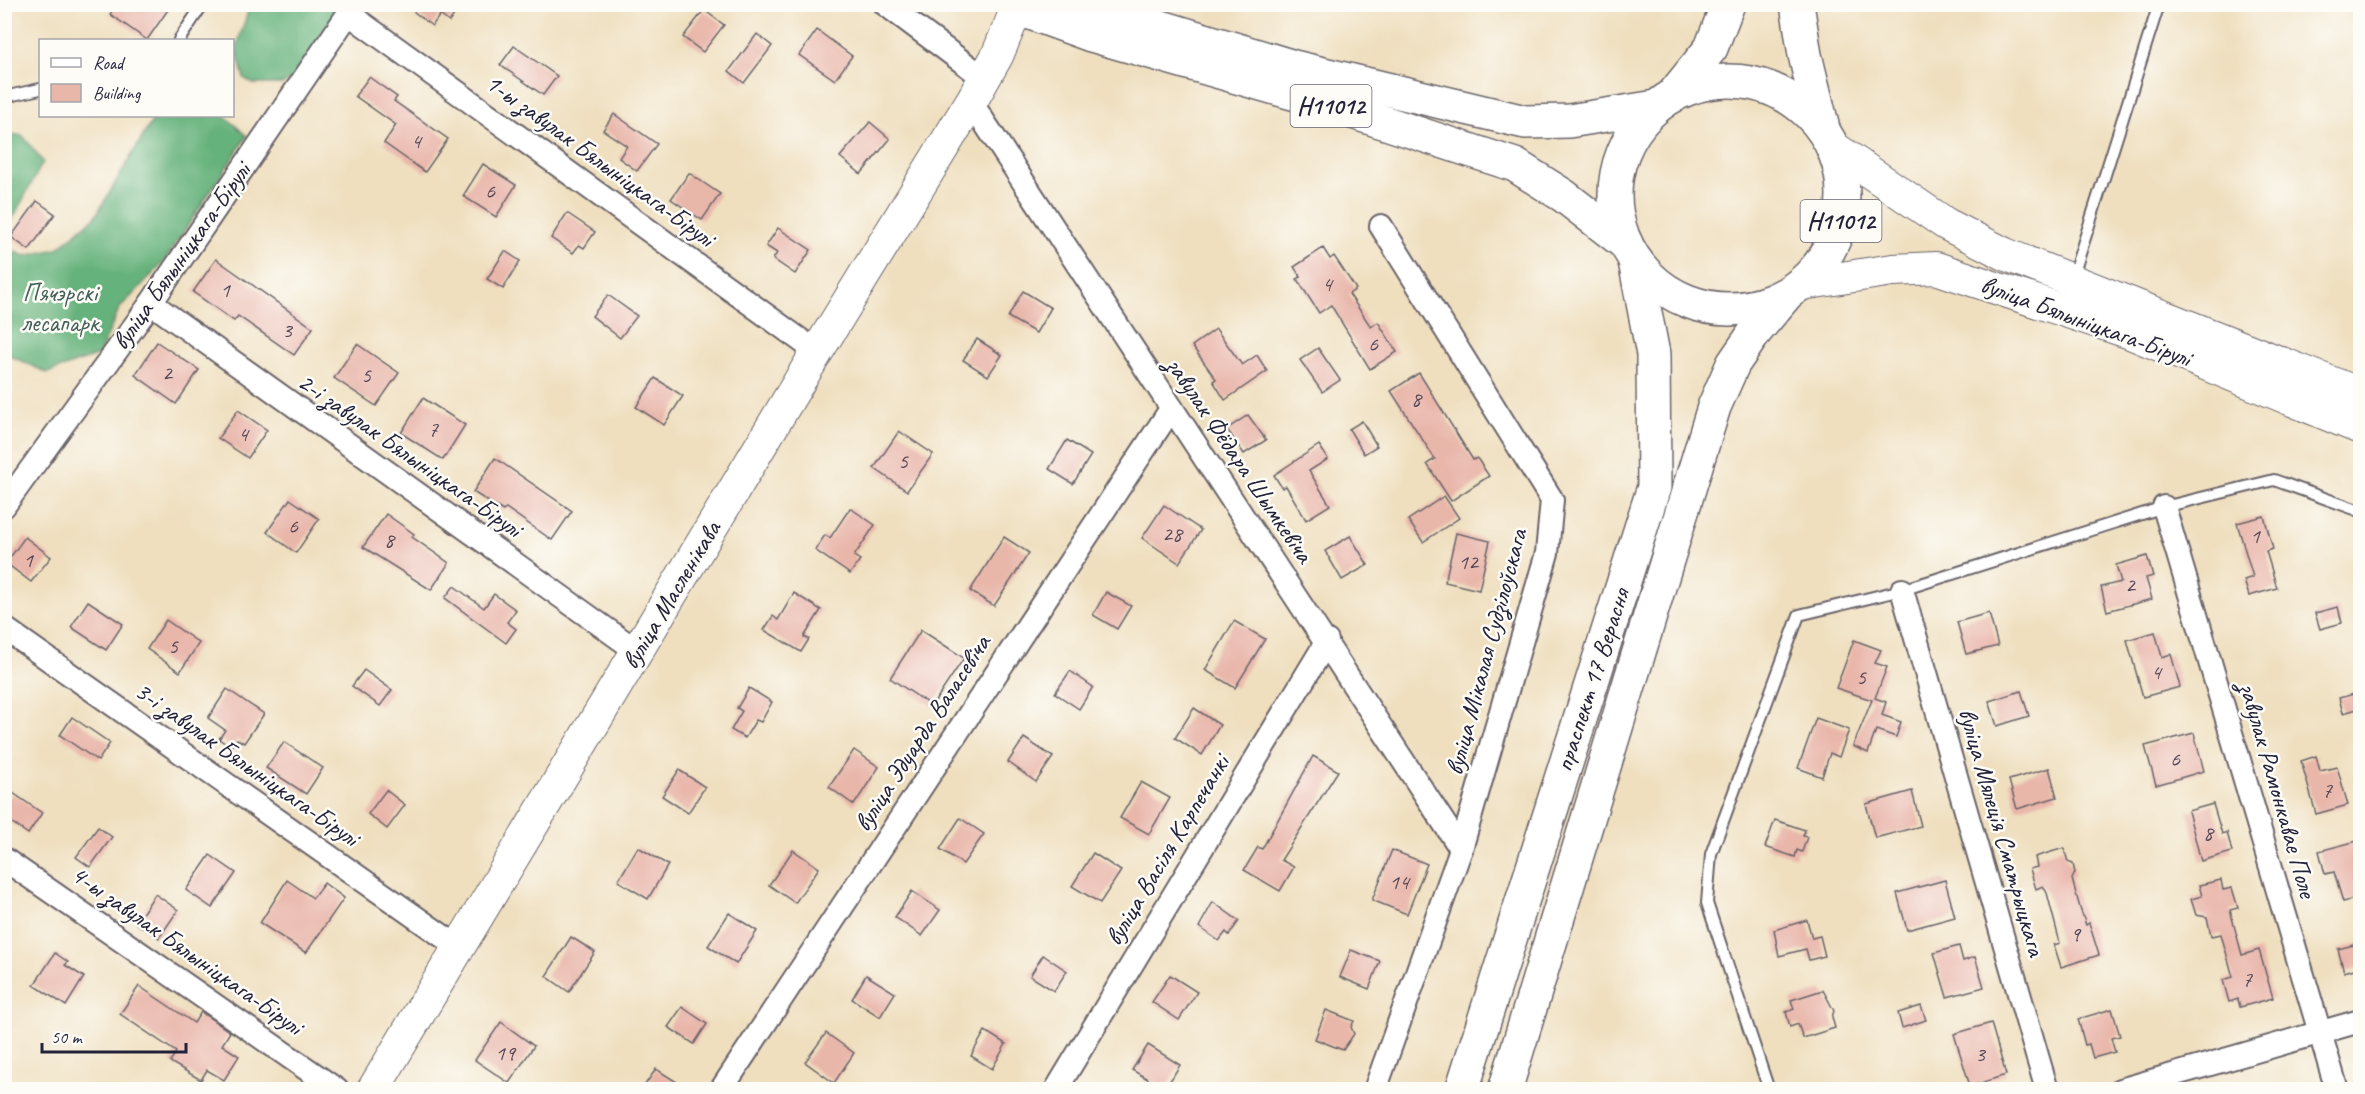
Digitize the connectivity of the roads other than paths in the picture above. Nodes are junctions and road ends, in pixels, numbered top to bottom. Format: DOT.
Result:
graph roads {
  1 [pos="203,4"];
  2 [pos="885,4"];
  3 [pos="1085,4"];
  4 [pos="1728,4"];
  5 [pos="1797,4"];
  6 [pos="2159,4"];
  7 [pos="1018,6"];
  8 [pos="352,9"];
  9 [pos="180,39"];
  10 [pos="39,90"];
  11 [pos="978,90"];
  12 [pos="4,97"];
  13 [pos="1664,101"];
  14 [pos="1828,139"];
  15 [pos="1381,226"];
  16 [pos="1630,252"];
  17 [pos="2071,280"];
  18 [pos="1794,290"];
  19 [pos="150,303"];
  20 [pos="817,352"];
  21 [pos="2361,394"];
  22 [pos="1171,409"];
  23 [pos="2361,428"];
  24 [pos="4,506"];
  25 [pos="2164,507"];
  26 [pos="2361,511"];
  27 [pos="1902,590"];
  28 [pos="4,628"];
  29 [pos="1327,641"];
  30 [pos="637,651"];
  31 [pos="1461,849"];
  32 [pos="4,859"];
  33 [pos="458,947"];
  34 [pos="2361,1021"];
  35 [pos="2320,1032"];
  36 [pos="337,1089"];
  37 [pos="373,1089"];
  38 [pos="721,1089"];
  39 [pos="1056,1089"];
  40 [pos="1375,1089"];
  41 [pos="1462,1089"];
  42 [pos="1505,1089"];
  43 [pos="1769,1089"];
  44 [pos="2047,1089"];
  45 [pos="2120,1089"];
  46 [pos="2337,1089"];
  1 -- 9 [label="lane"];
  2 -- 11 [label="street"];
  3 -- 13 [label="main road, Н11012"];
  4 -- 13 [label="main road"];
  5 -- 14 [label="main road"];
  6 -- 17 [label="lane"];
  7 -- 11 [label="main road"];
  7 -- 16 [label="main road, Н11012"];
  8 -- 19 [label="street, вуліца Бялыніцкага-Бірулі"];
  8 -- 20 [label="street, 1-ы завулак Бялыніцкага-Бірулі"];
  10 -- 12 [label="lane"];
  11 -- 20 [label="main road, вуліца Масленікава"];
  11 -- 22 [label="street, завулак Фёдара Шымкевіча"];
  13 -- 14 [label="main road, Н11012"];
  13 -- 16 [label="main road, Н11012"];
  14 -- 17 [label="main road, вуліца Бялыніцкага-Бірулі / Н11012"];
  14 -- 18 [label="main road, Н11012"];
  15 -- 31 [label="street, вуліца Мікалая Судзілоўскага"];
  16 -- 18 [label="main road, Н11012"];
  16 -- 41 [label="main road, праспект 17 Верасня"];
  17 -- 21 [label="main road, вуліца Бялыніцкага-Бірулі / Н11012"];
  18 -- 23 [label="main road, вуліца Бялыніцкага-Бірулі / Н11012"];
  18 -- 42 [label="main road, праспект 17 Верасня"];
  19 -- 24 [label="street, вуліца Бялыніцкага-Бірулі"];
  19 -- 30 [label="street, 2-і завулак Бялыніцкага-Бірулі"];
  20 -- 30 [label="main road, вуліца Масленікава"];
  22 -- 29 [label="street, завулак Фёдара Шымкевіча"];
  22 -- 38 [label="street, вуліца Эдуарда Валасевіча"];
  25 -- 26 [label="lane"];
  25 -- 27 [label="lane"];
  25 -- 35 [label="street, завулак Рамонкавае Поле"];
  27 -- 43 [label="lane"];
  27 -- 44 [label="street, вуліца Мялеція Сматрыцкага"];
  28 -- 33 [label="street, 3-і завулак Бялыніцкага-Бірулі"];
  29 -- 31 [label="street, завулак Фёдара Шымкевіча"];
  29 -- 39 [label="street, вуліца Васіля Карпечанкі"];
  30 -- 33 [label="main road, вуліца Масленікава"];
  31 -- 40 [label="street, вуліца Мікалая Судзілоўскага"];
  32 -- 36 [label="street, 4-ы завулак Бялыніцкага-Бірулі"];
  33 -- 37 [label="main road, вуліца Масленікава"];
  34 -- 35 [label="street"];
  35 -- 45 [label="street"];
  35 -- 46 [label="street, завулак Рамонкавае Поле"];
}
